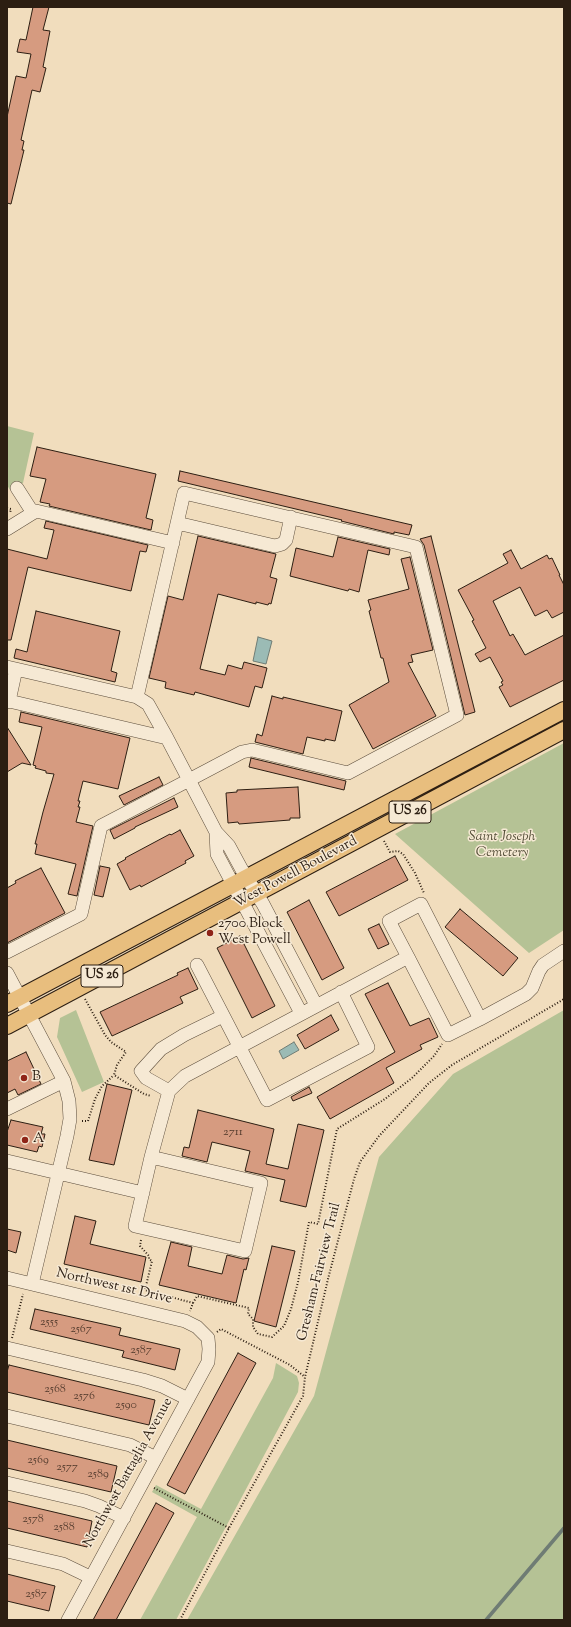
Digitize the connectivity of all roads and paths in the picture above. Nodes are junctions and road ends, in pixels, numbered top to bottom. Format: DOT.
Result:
graph roads {
  1 [pos="17,488"];
  2 [pos="33,513"];
  3 [pos="291,517"];
  4 [pos="177,523"];
  5 [pos="7,528"];
  6 [pos="173,543"];
  7 [pos="12,668"];
  8 [pos="137,697"];
  9 [pos="8,701"];
  10 [pos="564,710"];
  11 [pos="564,730"];
  12 [pos="167,738"];
  13 [pos="189,780"];
  14 [pos="379,829"];
  15 [pos="240,881"];
  16 [pos="257,894"];
  17 [pos="242,902"];
  18 [pos="421,904"];
  19 [pos="564,951"];
  20 [pos="7,952"];
  21 [pos="408,958"];
  22 [pos="197,965"];
  23 [pos="7,973"];
  24 [pos="80,988"];
  25 [pos="341,992"];
  26 [pos="564,999"];
  27 [pos="13,1001"];
  28 [pos="316,1005"];
  29 [pos="301,1013"];
  30 [pos="29,1015"];
  31 [pos="223,1016"];
  32 [pos="480,1019"];
  33 [pos="7,1026"];
  34 [pos="448,1035"];
  35 [pos="239,1048"];
  36 [pos="114,1075"];
  37 [pos="64,1082"];
  38 [pos="168,1095"];
  39 [pos="7,1109"];
  40 [pos="70,1119"];
  41 [pos="151,1157"];
  42 [pos="7,1160"];
  43 [pos="59,1172"];
  44 [pos="143,1193"];
  45 [pos="144,1228"];
  46 [pos="7,1278"];
  47 [pos="28,1284"];
  48 [pos="193,1302"];
  49 [pos="185,1320"];
  50 [pos="208,1338"];
  51 [pos="8,1348"];
  52 [pos="305,1377"];
  53 [pos="188,1399"];
  54 [pos="7,1416"];
  55 [pos="156,1458"];
  56 [pos="143,1482"];
  57 [pos="7,1483"];
  58 [pos="124,1518"];
  59 [pos="229,1528"];
  60 [pos="7,1551"];
  61 [pos="90,1577"];
  62 [pos="68,1620"];
  63 [pos="180,1620"];
  1 -- 2 [label="street"];
  2 -- 5 [label="street"];
  2 -- 6 [label="street"];
  3 -- 4 [label="street"];
  3 -- 4 [label="street"];
  3 -- 13 [label="street"];
  4 -- 6 [label="street"];
  6 -- 8 [label="street"];
  7 -- 8 [label="street"];
  7 -- 9 [label="street"];
  8 -- 12 [label="street"];
  9 -- 12 [label="street"];
  10 -- 15 [label="main road, West Powell Boulevard / US 26"];
  11 -- 14 [label="main road, West Powell Boulevard / US 26"];
  12 -- 13 [label="street"];
  13 -- 15 [label="street"];
  13 -- 20 [label="street"];
  14 -- 16 [label="main road, West Powell Boulevard / US 26"];
  14 -- 18 [label="path"];
  15 -- 16 [label="street"];
  15 -- 17 [label="street"];
  15 -- 27 [label="main road, West Powell Boulevard / US 26"];
  16 -- 17 [label="main road, West Powell Boulevard / US 26"];
  16 -- 28 [label="street"];
  17 -- 24 [label="main road, West Powell Boulevard / US 26"];
  17 -- 29 [label="street"];
  18 -- 21 [label="street"];
  18 -- 32 [label="street"];
  19 -- 32 [label="street"];
  21 -- 25 [label="street"];
  21 -- 34 [label="street"];
  22 -- 31 [label="street"];
  23 -- 27 [label="street"];
  24 -- 30 [label="main road, West Powell Boulevard / US 26"];
  24 -- 36 [label="path"];
  25 -- 28 [label="street"];
  25 -- 35 [label="street"];
  26 -- 52 [label="path, Gresham-Fairview Trail"];
  27 -- 30 [label="street"];
  28 -- 29 [label="street"];
  29 -- 35 [label="street"];
  30 -- 33 [label="main road, West Powell Boulevard / US 26"];
  30 -- 37 [label="street"];
  31 -- 35 [label="street"];
  31 -- 38 [label="street"];
  32 -- 34 [label="street"];
  34 -- 48 [label="path"];
  35 -- 38 [label="street"];
  36 -- 38 [label="path"];
  36 -- 40 [label="path"];
  37 -- 39 [label="street"];
  37 -- 40 [label="street"];
  38 -- 41 [label="street"];
  40 -- 43 [label="street"];
  41 -- 44 [label="street"];
  41 -- 45 [label="street"];
  42 -- 43 [label="street"];
  43 -- 44 [label="street"];
  43 -- 47 [label="street"];
  44 -- 45 [label="street"];
  45 -- 48 [label="path"];
  46 -- 47 [label="street, Northwest 1st Drive"];
  47 -- 49 [label="street, Northwest 1st Drive"];
  47 -- 51 [label="path"];
  48 -- 49 [label="path"];
  49 -- 50 [label="street, Northwest 1st Drive"];
  50 -- 52 [label="path"];
  50 -- 53 [label="street, Northwest Battaglia Avenue"];
  51 -- 53 [label="street"];
  52 -- 59 [label="path, Gresham-Fairview Trail"];
  53 -- 55 [label="street, Northwest Battaglia Avenue"];
  54 -- 55 [label="street"];
  55 -- 56 [label="street, Northwest Battaglia Avenue"];
  56 -- 58 [label="street, Northwest Battaglia Avenue"];
  56 -- 59 [label="path"];
  57 -- 58 [label="street"];
  58 -- 61 [label="street, Northwest Battaglia Avenue"];
  59 -- 63 [label="path, Gresham-Fairview Trail"];
  60 -- 61 [label="street"];
  61 -- 62 [label="street, Northwest Battaglia Avenue"];
}
